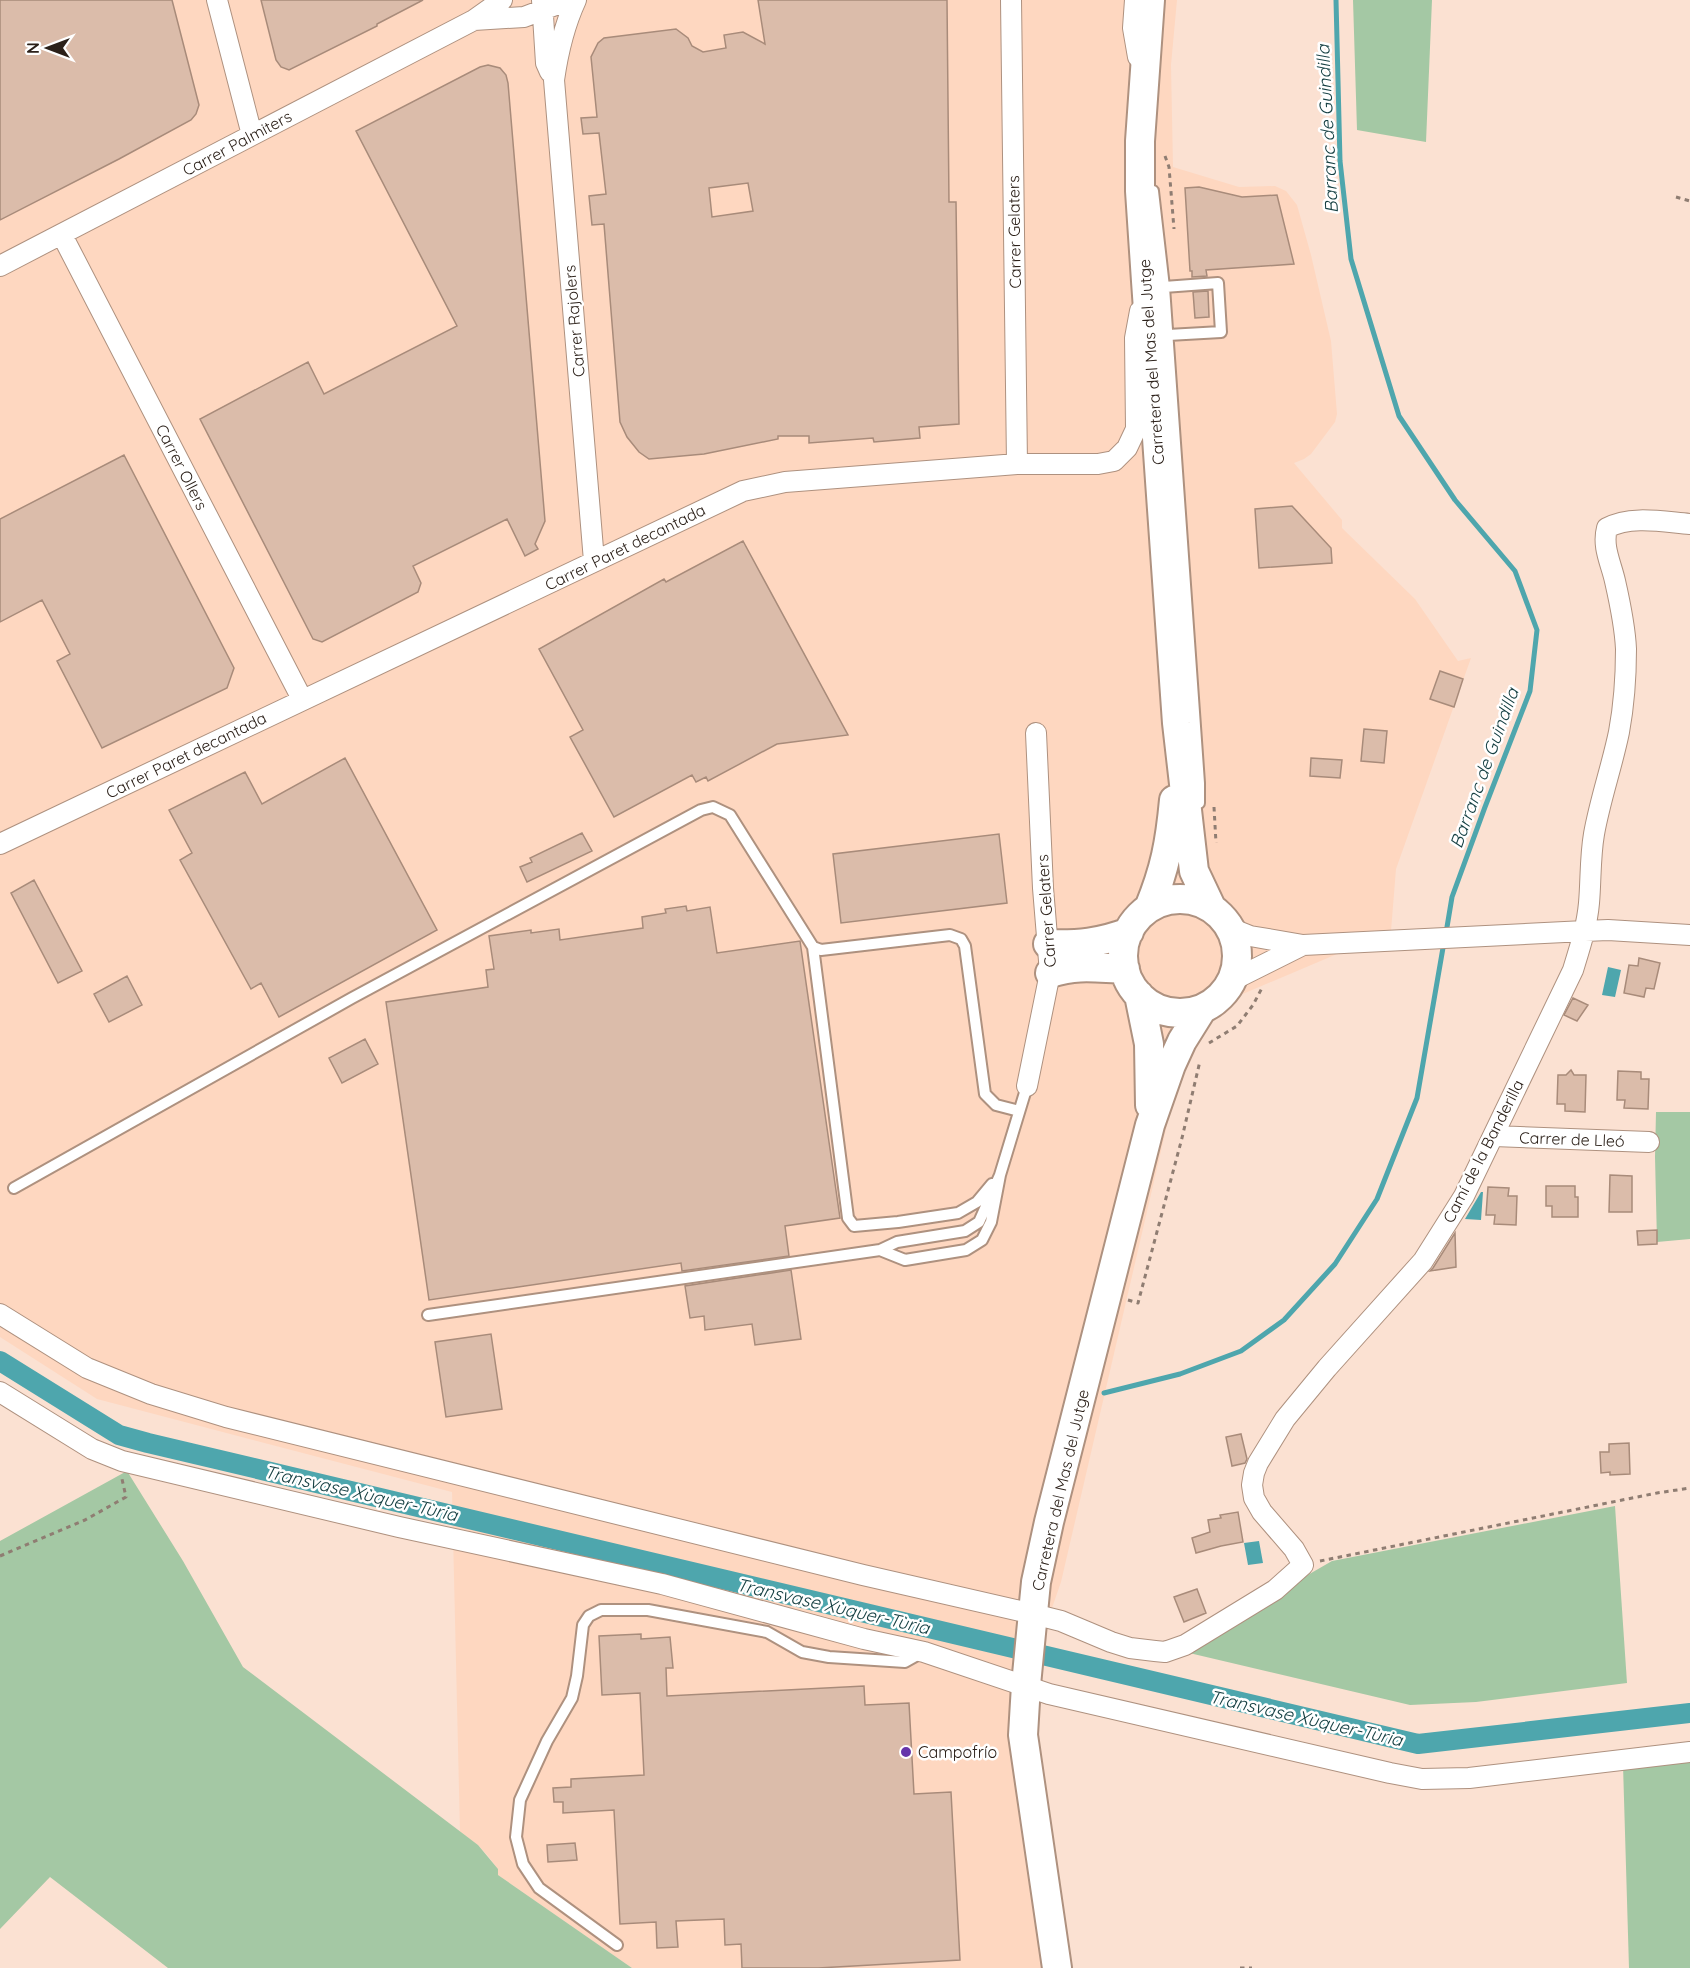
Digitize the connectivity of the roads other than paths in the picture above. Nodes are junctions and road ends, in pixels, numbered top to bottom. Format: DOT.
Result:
graph roads {
  1 [pos="217,0"];
  2 [pos="502,0"];
  3 [pos="569,0"];
  4 [pos="576,0"];
  5 [pos="1011,0"];
  6 [pos="1135,0"];
  7 [pos="1149,0"];
  8 [pos="542,5"];
  9 [pos="474,20"];
  10 [pos="506,20"];
  11 [pos="545,48"];
  12 [pos="554,80"];
  13 [pos="1143,82"];
  14 [pos="252,135"];
  15 [pos="62,235"];
  16 [pos="0,266"];
  17 [pos="1155,284"];
  18 [pos="1168,335"];
  19 [pos="1017,464"];
  20 [pos="1690,524"];
  21 [pos="594,561"];
  22 [pos="302,699"];
  23 [pos="1177,723"];
  24 [pos="1036,733"];
  25 [pos="1191,838"];
  26 [pos="0,844"];
  27 [pos="1210,907"];
  28 [pos="1149,908"];
  29 [pos="1230,928"];
  30 [pos="1585,931"];
  31 [pos="1129,932"];
  32 [pos="1690,935"];
  33 [pos="1048,944"];
  34 [pos="1303,945"];
  35 [pos="813,947"];
  36 [pos="1125,969"];
  37 [pos="1050,973"];
  38 [pos="1231,981"];
  39 [pos="1139,995"];
  40 [pos="1202,1009"];
  41 [pos="1027,1086"];
  42 [pos="1019,1111"];
  43 [pos="1150,1125"];
  44 [pos="1494,1136"];
  45 [pos="1649,1142"];
  46 [pos="1000,1175"];
  47 [pos="14,1188"];
  48 [pos="880,1250"];
  49 [pos="0,1314"];
  50 [pos="428,1315"];
  51 [pos="0,1392"];
  52 [pos="1032,1620"];
  53 [pos="924,1652"];
  54 [pos="1026,1678"];
  55 [pos="1690,1752"];
  56 [pos="617,1945"];
  57 [pos="1058,1968"];
  1 -- 14 [label="street"];
  2 -- 9 [label="street, Carrer Palmiters"];
  3 -- 8 [label="street, Carrer Palmiters"];
  4 -- 12 [label="street, Carrer Rajolers"];
  5 -- 19 [label="street, Carrer Gelaters"];
  6 -- 13 [label="street"];
  7 -- 13 [label="street, Carretera del Mas del Jutge"];
  8 -- 10 [label="street, Carrer Palmiters"];
  8 -- 11 [label="street, Carrer Rajolers"];
  9 -- 10 [label="street, Carrer Palmiters"];
  9 -- 14 [label="street, Carrer Palmiters"];
  10 -- 11 [label="street"];
  11 -- 12 [label="street, Carrer Rajolers"];
  12 -- 21 [label="street, Carrer Rajolers"];
  13 -- 17 [label="street, Carretera del Mas del Jutge"];
  14 -- 15 [label="street, Carrer Palmiters"];
  15 -- 16 [label="street, Carrer Palmiters"];
  15 -- 22 [label="street, Carrer Ollers"];
  17 -- 18 [label="lane"];
  17 -- 18 [label="lane"];
  17 -- 19 [label="street, Carrer Paret decantada"];
  17 -- 23 [label="street, Carretera del Mas del Jutge"];
  18 -- 25 [label="lane"];
  19 -- 21 [label="street, Carrer Paret decantada"];
  20 -- 30 [label="street, Camí de la Banderilla"];
  21 -- 22 [label="street, Carrer Paret decantada"];
  22 -- 26 [label="street, Carrer Paret decantada"];
  23 -- 25 [label="street, Carretera del Mas del Jutge"];
  23 -- 28 [label="street, Carretera del Mas del Jutge"];
  24 -- 33 [label="street, Carrer Gelaters"];
  25 -- 27 [label="street, Carretera del Mas del Jutge"];
  27 -- 28 [label="street"];
  27 -- 29 [label="street"];
  28 -- 31 [label="street"];
  29 -- 34 [label="street"];
  29 -- 38 [label="street"];
  30 -- 32 [label="street"];
  30 -- 34 [label="street"];
  30 -- 44 [label="street, Camí de la Banderilla"];
  31 -- 33 [label="street"];
  31 -- 36 [label="street"];
  33 -- 37 [label="street, Carrer Gelaters"];
  34 -- 38 [label="street"];
  35 -- 42 [label="lane"];
  35 -- 46 [label="lane"];
  35 -- 47 [label="lane"];
  36 -- 37 [label="street"];
  36 -- 39 [label="street"];
  37 -- 41 [label="street, Carrer Gelaters"];
  38 -- 40 [label="street"];
  39 -- 40 [label="street"];
  39 -- 43 [label="street, Carretera del Mas del Jutge"];
  40 -- 43 [label="street, Carretera del Mas del Jutge"];
  41 -- 42 [label="lane"];
  42 -- 46 [label="lane"];
  43 -- 52 [label="street, Carretera del Mas del Jutge"];
  44 -- 45 [label="street, Carrer de Lleó"];
  44 -- 52 [label="street, Camí de la Banderilla"];
  46 -- 48 [label="lane"];
  46 -- 48 [label="lane"];
  48 -- 50 [label="lane"];
  49 -- 52 [label="street"];
  51 -- 53 [label="street"];
  52 -- 54 [label="street, Carretera del Mas del Jutge"];
  53 -- 54 [label="street"];
  53 -- 56 [label="lane"];
  54 -- 55 [label="street"];
  54 -- 57 [label="street, Carretera del Mas del Jutge"];
}
